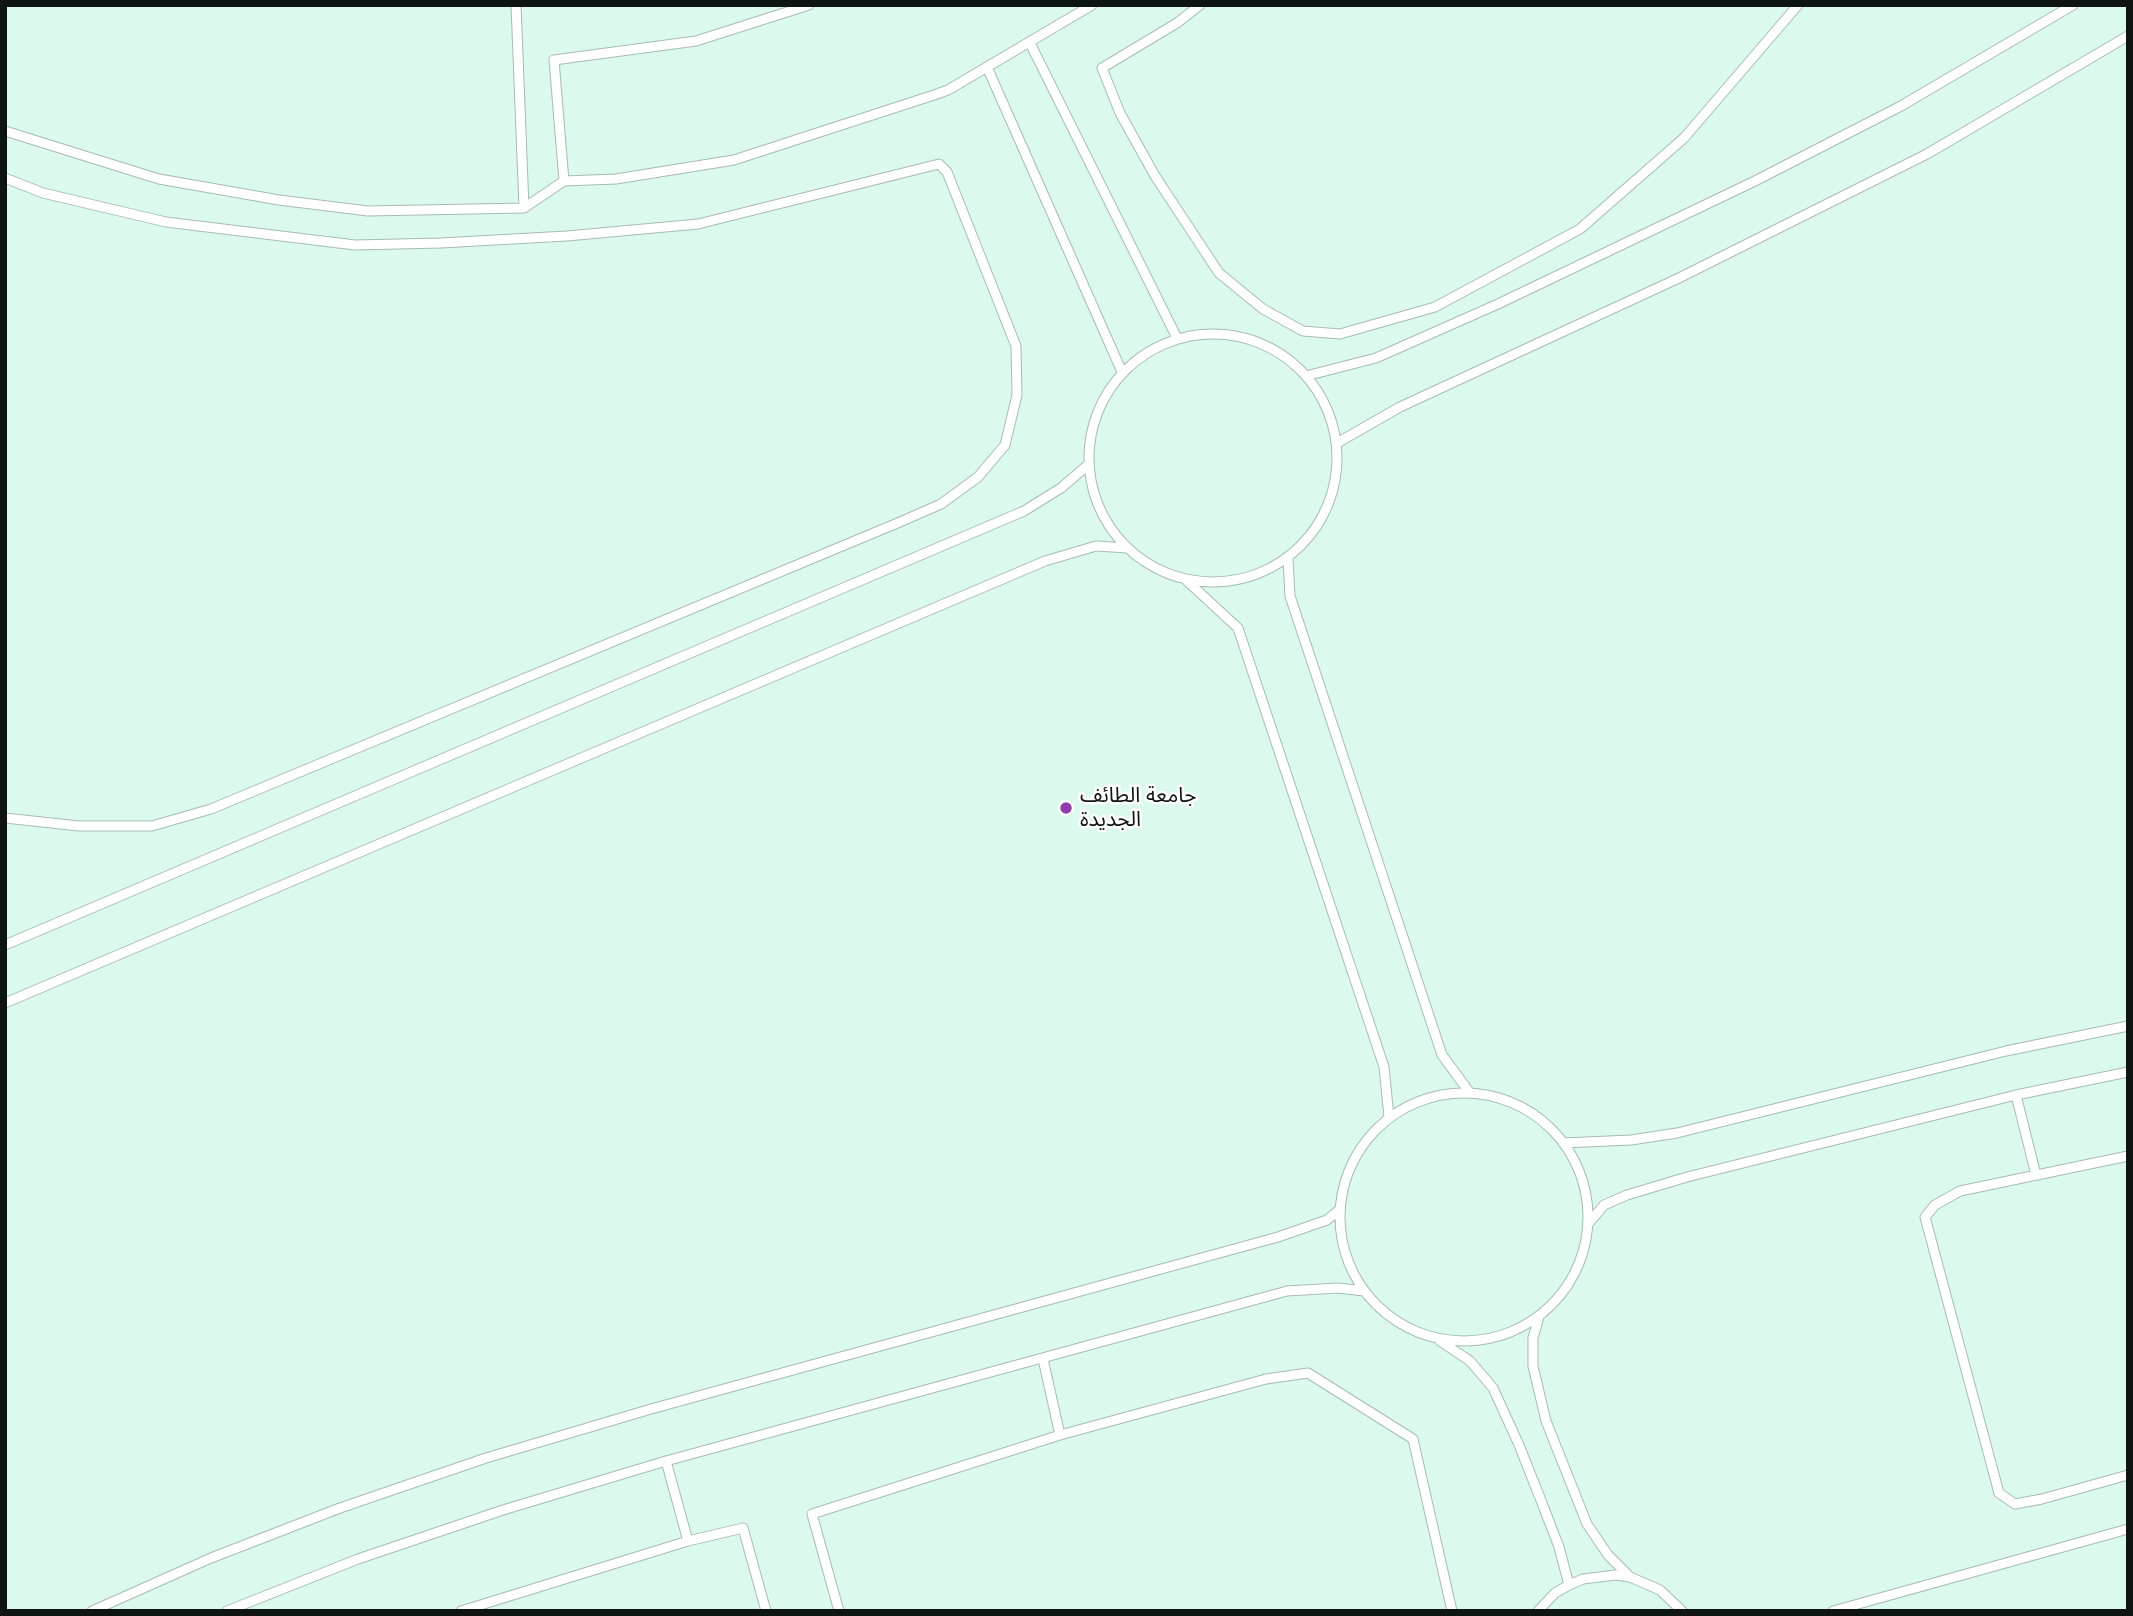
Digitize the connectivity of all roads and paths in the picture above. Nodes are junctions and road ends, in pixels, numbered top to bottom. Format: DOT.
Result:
graph roads {
  1 [pos="516,5"];
  2 [pos="809,5"];
  3 [pos="1092,5"];
  4 [pos="1200,5"];
  5 [pos="1798,5"];
  6 [pos="2073,5"];
  7 [pos="2128,36"];
  8 [pos="1030,43"];
  9 [pos="987,67"];
  10 [pos="5,131"];
  11 [pos="5,178"];
  12 [pos="564,181"];
  13 [pos="524,208"];
  14 [pos="1177,338"];
  15 [pos="1122,372"];
  16 [pos="1306,376"];
  17 [pos="1337,443"];
  18 [pos="1089,464"];
  19 [pos="1128,548"];
  20 [pos="1288,558"];
  21 [pos="1185,579"];
  22 [pos="5,818"];
  23 [pos="5,945"];
  24 [pos="5,1003"];
  25 [pos="2128,1026"];
  26 [pos="2128,1072"];
  27 [pos="1470,1093"];
  28 [pos="2016,1095"];
  29 [pos="1389,1117"];
  30 [pos="1563,1143"];
  31 [pos="2128,1156"];
  32 [pos="2036,1175"];
  33 [pos="1339,1210"];
  34 [pos="1588,1224"];
  35 [pos="1364,1292"];
  36 [pos="1539,1317"];
  37 [pos="1436,1338"];
  38 [pos="1043,1359"];
  39 [pos="1060,1435"];
  40 [pos="666,1461"];
  41 [pos="2128,1475"];
  42 [pos="2128,1529"];
  43 [pos="688,1541"];
  44 [pos="1630,1577"];
  45 [pos="1569,1585"];
  46 [pos="92,1611"];
  47 [pos="227,1611"];
  48 [pos="461,1611"];
  49 [pos="766,1611"];
  50 [pos="839,1611"];
  51 [pos="1452,1611"];
  52 [pos="1538,1611"];
  53 [pos="1682,1611"];
  54 [pos="1833,1611"];
  1 -- 13 [label="lane"];
  2 -- 12 [label="lane"];
  3 -- 8 [label="lane"];
  4 -- 5 [label="lane"];
  6 -- 16 [label="lane"];
  7 -- 17 [label="lane"];
  8 -- 9 [label="lane"];
  8 -- 14 [label="lane"];
  9 -- 12 [label="lane"];
  9 -- 15 [label="lane"];
  10 -- 13 [label="lane"];
  11 -- 22 [label="lane"];
  12 -- 13 [label="lane"];
  14 -- 15 [label="lane"];
  14 -- 16 [label="lane"];
  15 -- 18 [label="lane"];
  16 -- 17 [label="lane"];
  17 -- 20 [label="lane"];
  18 -- 19 [label="lane"];
  18 -- 23 [label="lane"];
  19 -- 21 [label="lane"];
  19 -- 24 [label="lane"];
  20 -- 21 [label="lane"];
  20 -- 27 [label="lane"];
  21 -- 29 [label="lane"];
  25 -- 30 [label="lane"];
  26 -- 28 [label="lane"];
  27 -- 29 [label="lane"];
  27 -- 30 [label="lane"];
  28 -- 32 [label="lane"];
  28 -- 34 [label="lane"];
  29 -- 33 [label="lane"];
  30 -- 34 [label="lane"];
  31 -- 32 [label="lane"];
  32 -- 41 [label="lane"];
  33 -- 35 [label="lane"];
  33 -- 46 [label="lane"];
  34 -- 36 [label="lane"];
  35 -- 37 [label="lane"];
  35 -- 38 [label="lane"];
  36 -- 37 [label="lane"];
  36 -- 44 [label="lane"];
  37 -- 45 [label="lane"];
  38 -- 39 [label="lane"];
  38 -- 40 [label="lane"];
  39 -- 50 [label="lane"];
  39 -- 51 [label="lane"];
  40 -- 43 [label="lane"];
  40 -- 47 [label="lane"];
  42 -- 54 [label="lane"];
  43 -- 48 [label="lane"];
  43 -- 49 [label="lane"];
  44 -- 45 [label="lane"];
  44 -- 53 [label="lane"];
  45 -- 52 [label="lane"];
}
